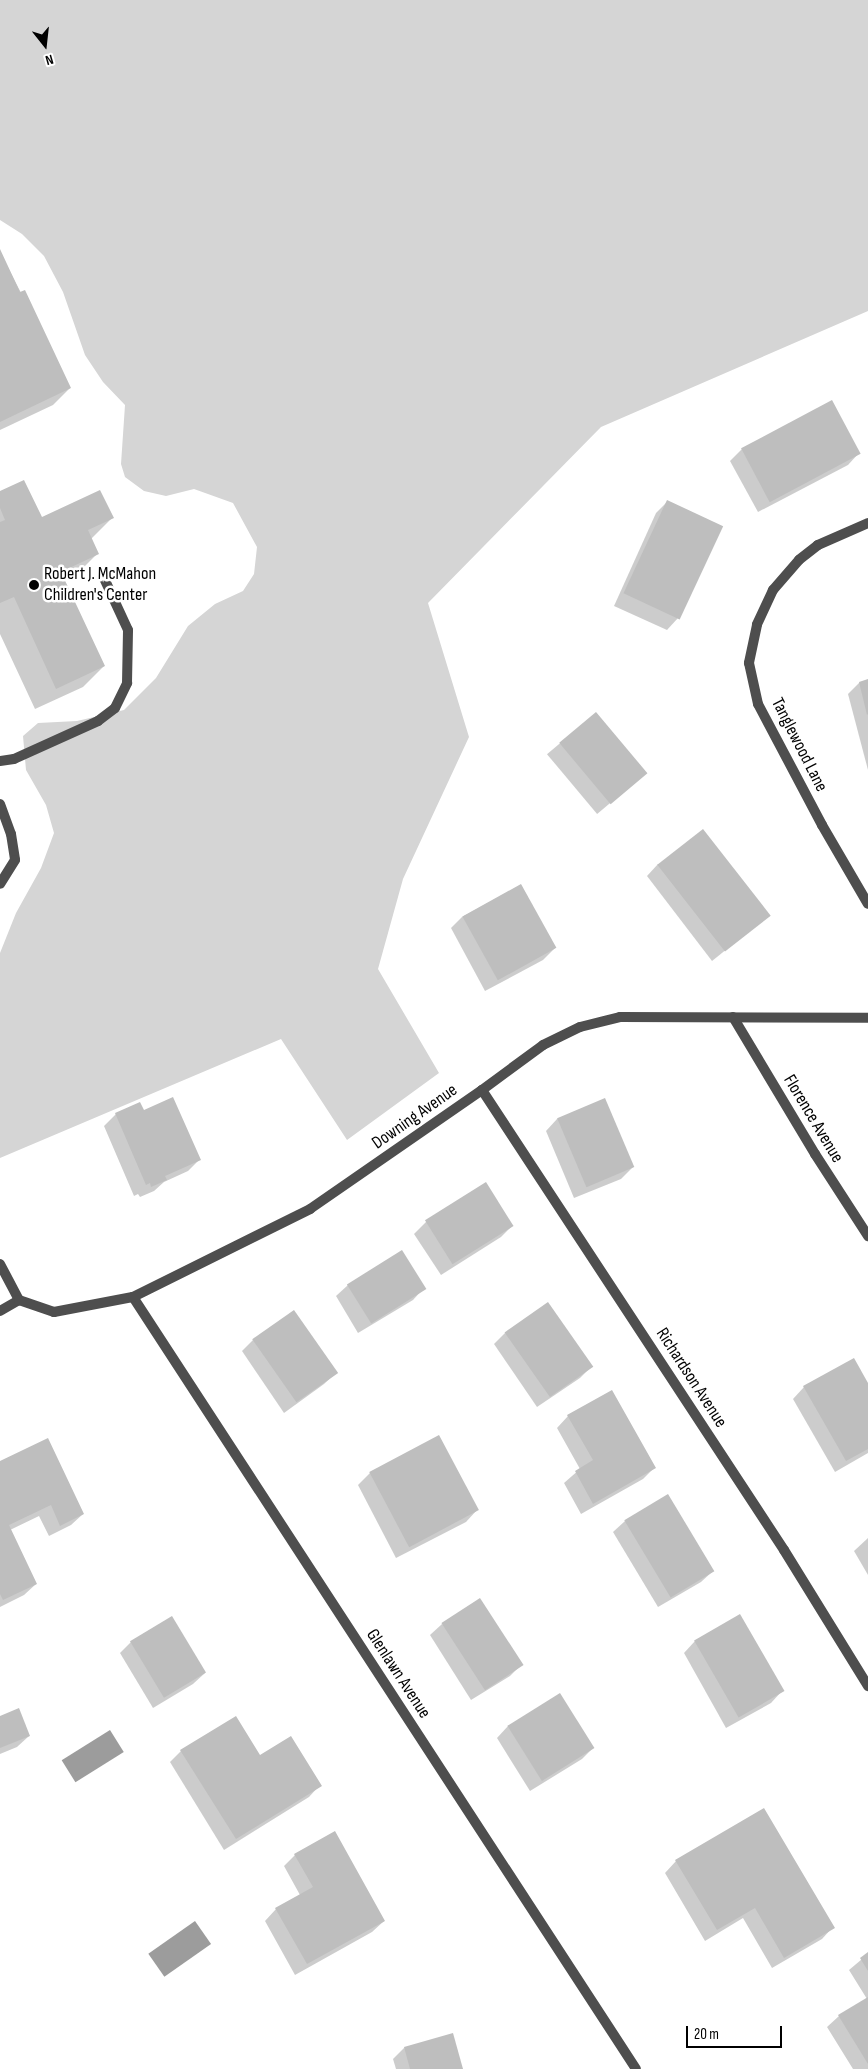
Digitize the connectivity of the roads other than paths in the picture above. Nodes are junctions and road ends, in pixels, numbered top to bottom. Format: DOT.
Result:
graph roads {
  1 [pos="868,523"];
  2 [pos="103,576"];
  3 [pos="0,760"];
  4 [pos="0,804"];
  5 [pos="0,884"];
  6 [pos="868,904"];
  7 [pos="733,1017"];
  8 [pos="868,1018"];
  9 [pos="482,1090"];
  10 [pos="868,1236"];
  11 [pos="0,1264"];
  12 [pos="132,1297"];
  13 [pos="18,1300"];
  14 [pos="0,1311"];
  15 [pos="868,1686"];
  16 [pos="636,2069"];
  1 -- 6 [label="street, Tanglewood Lane"];
  2 -- 3 [label="street"];
  4 -- 5 [label="street"];
  7 -- 8 [label="street, Downing Avenue"];
  7 -- 9 [label="street, Downing Avenue"];
  7 -- 10 [label="street, Florence Avenue"];
  9 -- 12 [label="street, Downing Avenue"];
  9 -- 15 [label="street, Richardson Avenue"];
  11 -- 13 [label="street"];
  12 -- 13 [label="street, Downing Avenue"];
  12 -- 16 [label="street, Glenlawn Avenue"];
  13 -- 14 [label="street"];
}
